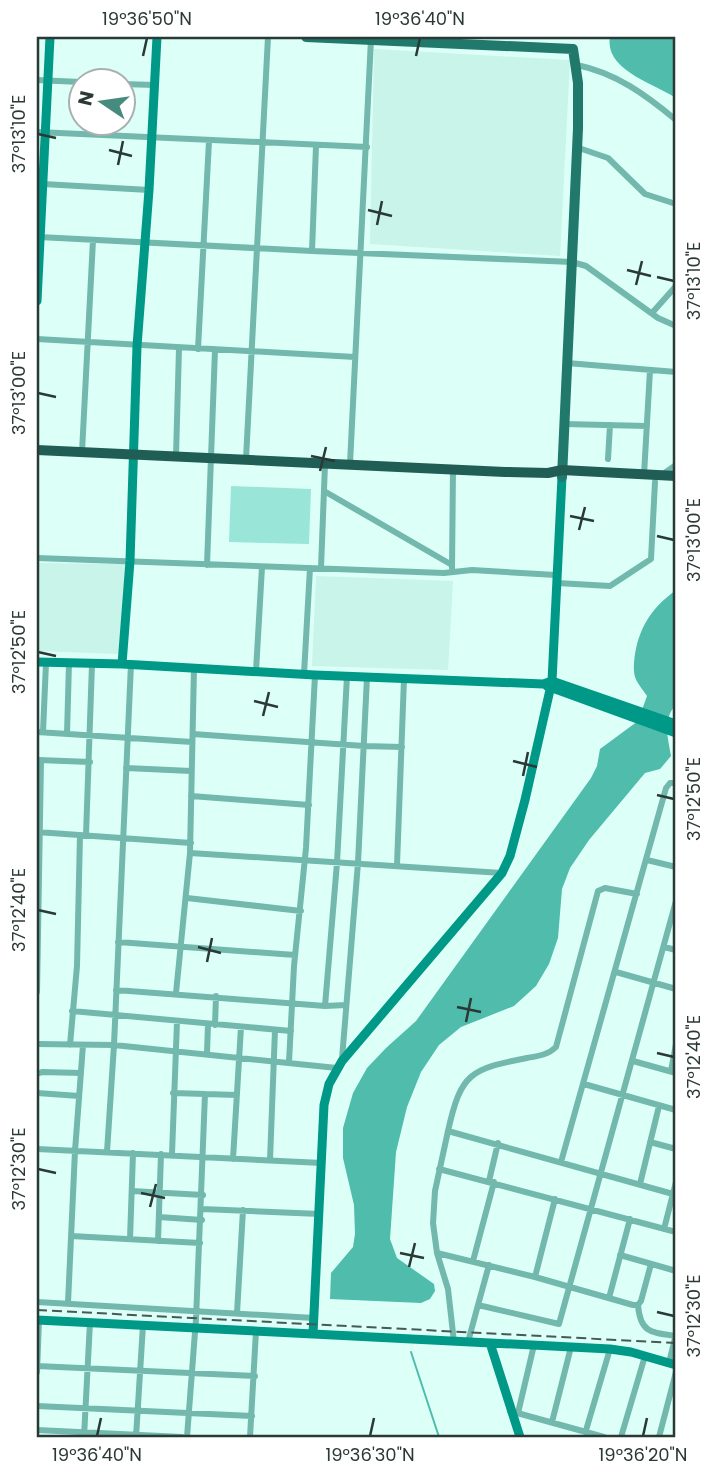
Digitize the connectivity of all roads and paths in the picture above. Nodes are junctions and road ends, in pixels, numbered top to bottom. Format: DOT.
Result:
graph roads {
  1 [pos="50,37"];
  2 [pos="157,37"];
  3 [pos="268,37"];
  4 [pos="306,37"];
  5 [pos="569,37"];
  6 [pos="371,38"];
  7 [pos="484,41"];
  8 [pos="573,49"];
  9 [pos="577,65"];
  10 [pos="37,80"];
  11 [pos="48,81"];
  12 [pos="66,82"];
  13 [pos="136,84"];
  14 [pos="155,85"];
  15 [pos="676,120"];
  16 [pos="41,132"];
  17 [pos="152,138"];
  18 [pos="209,141"];
  19 [pos="263,144"];
  20 [pos="316,146"];
  21 [pos="367,147"];
  22 [pos="576,147"];
  23 [pos="43,184"];
  24 [pos="149,190"];
  25 [pos="676,204"];
  26 [pos="38,237"];
  27 [pos="93,240"];
  28 [pos="145,243"];
  29 [pos="204,245"];
  30 [pos="255,248"];
  31 [pos="312,251"];
  32 [pos="359,253"];
  33 [pos="572,262"];
  34 [pos="676,285"];
  35 [pos="37,301"];
  36 [pos="652,313"];
  37 [pos="676,326"];
  38 [pos="37,340"];
  39 [pos="87,342"];
  40 [pos="137,346"];
  41 [pos="179,348"];
  42 [pos="198,349"];
  43 [pos="215,350"];
  44 [pos="251,351"];
  45 [pos="355,356"];
  46 [pos="567,363"];
  47 [pos="650,370"];
  48 [pos="676,372"];
  49 [pos="564,424"];
  50 [pos="610,425"];
  51 [pos="647,426"];
  52 [pos="37,450"];
  53 [pos="82,452"];
  54 [pos="135,454"];
  55 [pos="176,456"];
  56 [pos="211,457"];
  57 [pos="246,459"];
  58 [pos="608,459"];
  59 [pos="325,464"];
  60 [pos="350,464"];
  61 [pos="676,465"];
  62 [pos="453,469"];
  63 [pos="559,473"];
  64 [pos="644,475"];
  65 [pos="676,476"];
  66 [pos="658,479"];
  67 [pos="676,483"];
  68 [pos="324,491"];
  69 [pos="37,558"];
  70 [pos="130,561"];
  71 [pos="207,565"];
  72 [pos="452,565"];
  73 [pos="262,567"];
  74 [pos="310,568"];
  75 [pos="321,568"];
  76 [pos="452,573"];
  77 [pos="556,579"];
  78 [pos="41,662"];
  79 [pos="69,663"];
  80 [pos="92,664"];
  81 [pos="127,664"];
  82 [pos="194,668"];
  83 [pos="256,671"];
  84 [pos="304,674"];
  85 [pos="315,675"];
  86 [pos="347,676"];
  87 [pos="367,677"];
  88 [pos="404,679"];
  89 [pos="548,684"];
  90 [pos="676,730"];
  91 [pos="40,732"];
  92 [pos="67,734"];
  93 [pos="90,736"];
  94 [pos="128,738"];
  95 [pos="192,738"];
  96 [pos="312,743"];
  97 [pos="344,745"];
  98 [pos="364,746"];
  99 [pos="402,747"];
  100 [pos="39,760"];
  101 [pos="90,762"];
  102 [pos="127,768"];
  103 [pos="191,771"];
  104 [pos="676,783"];
  105 [pos="191,796"];
  106 [pos="309,805"];
  107 [pos="39,832"];
  108 [pos="83,835"];
  109 [pos="122,838"];
  110 [pos="191,843"];
  111 [pos="190,853"];
  112 [pos="647,860"];
  113 [pos="305,861"];
  114 [pos="337,863"];
  115 [pos="358,863"];
  116 [pos="397,865"];
  117 [pos="676,867"];
  118 [pos="502,873"];
  119 [pos="638,894"];
  120 [pos="187,898"];
  121 [pos="676,901"];
  122 [pos="301,911"];
  123 [pos="38,939"];
  124 [pos="118,943"];
  125 [pos="182,946"];
  126 [pos="664,947"];
  127 [pos="676,950"];
  128 [pos="295,955"];
  129 [pos="616,972"];
  130 [pos="655,983"];
  131 [pos="676,989"];
  132 [pos="116,990"];
  133 [pos="37,992"];
  134 [pos="176,993"];
  135 [pos="216,996"];
  136 [pos="292,1002"];
  137 [pos="346,1005"];
  138 [pos="324,1006"];
  139 [pos="72,1011"];
  140 [pos="115,1017"];
  141 [pos="177,1022"];
  142 [pos="211,1024"];
  143 [pos="241,1027"];
  144 [pos="275,1030"];
  145 [pos="291,1031"];
  146 [pos="37,1044"];
  147 [pos="676,1044"];
  148 [pos="70,1045"];
  149 [pos="83,1045"];
  150 [pos="114,1045"];
  151 [pos="175,1050"];
  152 [pos="207,1053"];
  153 [pos="239,1058"];
  154 [pos="633,1060"];
  155 [pos="274,1061"];
  156 [pos="289,1062"];
  157 [pos="339,1064"];
  158 [pos="674,1072"];
  159 [pos="80,1073"];
  160 [pos="37,1074"];
  161 [pos="584,1084"];
  162 [pos="37,1093"];
  163 [pos="173,1093"];
  164 [pos="205,1094"];
  165 [pos="237,1095"];
  166 [pos="79,1096"];
  167 [pos="622,1096"];
  168 [pos="659,1106"];
  169 [pos="676,1110"];
  170 [pos="448,1131"];
  171 [pos="650,1142"];
  172 [pos="498,1143"];
  173 [pos="37,1149"];
  174 [pos="676,1149"];
  175 [pos="75,1151"];
  176 [pos="107,1152"];
  177 [pos="133,1153"];
  178 [pos="161,1154"];
  179 [pos="172,1154"];
  180 [pos="202,1157"];
  181 [pos="233,1159"];
  182 [pos="270,1160"];
  183 [pos="561,1162"];
  184 [pos="322,1163"];
  185 [pos="439,1169"];
  186 [pos="601,1174"];
  187 [pos="491,1181"];
  188 [pos="676,1182"];
  189 [pos="640,1184"];
  190 [pos="132,1191"];
  191 [pos="160,1193"];
  192 [pos="673,1194"];
  193 [pos="203,1195"];
  194 [pos="555,1199"];
  195 [pos="202,1209"];
  196 [pos="592,1209"];
  197 [pos="243,1210"];
  198 [pos="320,1214"];
  199 [pos="159,1217"];
  200 [pos="629,1219"];
  201 [pos="202,1220"];
  202 [pos="664,1229"];
  203 [pos="676,1232"];
  204 [pos="71,1236"];
  205 [pos="130,1240"];
  206 [pos="158,1241"];
  207 [pos="200,1243"];
  208 [pos="438,1253"];
  209 [pos="620,1255"];
  210 [pos="473,1261"];
  211 [pos="651,1264"];
  212 [pos="489,1265"];
  213 [pos="676,1270"];
  214 [pos="535,1277"];
  215 [pos="570,1287"];
  216 [pos="609,1298"];
  217 [pos="37,1302"];
  218 [pos="68,1303"];
  219 [pos="478,1305"];
  220 [pos="638,1305"];
  221 [pos="197,1311"];
  222 [pos="237,1313"];
  223 [pos="314,1318"];
  224 [pos="38,1320"];
  225 [pos="90,1322"];
  226 [pos="143,1325"];
  227 [pos="195,1328"];
  228 [pos="256,1331"];
  229 [pos="313,1334"];
  230 [pos="676,1336"];
  231 [pos="454,1342"];
  232 [pos="468,1342"];
  233 [pos="490,1343"];
  234 [pos="534,1345"];
  235 [pos="571,1347"];
  236 [pos="610,1349"];
  237 [pos="645,1356"];
  238 [pos="673,1364"];
  239 [pos="37,1366"];
  240 [pos="89,1369"];
  241 [pos="140,1371"];
  242 [pos="676,1371"];
  243 [pos="37,1372"];
  244 [pos="192,1374"];
  245 [pos="254,1377"];
  246 [pos="37,1406"];
  247 [pos="86,1408"];
  248 [pos="138,1410"];
  249 [pos="514,1412"];
  250 [pos="189,1413"];
  251 [pos="252,1416"];
  252 [pos="552,1422"];
  253 [pos="37,1430"];
  254 [pos="85,1435"];
  255 [pos="585,1435"];
  256 [pos="136,1436"];
  257 [pos="185,1437"];
  258 [pos="250,1437"];
  259 [pos="520,1437"];
  260 [pos="604,1437"];
  261 [pos="621,1437"];
  262 [pos="659,1437"];
  1 -- 11 [label="street"];
  2 -- 14 [label="street"];
  3 -- 19 [label="street"];
  4 -- 6 [label="main road"];
  5 -- 8 [label="main road"];
  6 -- 7 [label="main road"];
  6 -- 21 [label="street"];
  7 -- 8 [label="main road"];
  8 -- 9 [label="main road"];
  9 -- 15 [label="street"];
  9 -- 22 [label="main road"];
  10 -- 11 [label="street"];
  11 -- 12 [label="street"];
  11 -- 16 [label="street"];
  13 -- 14 [label="street"];
  14 -- 17 [label="street"];
  16 -- 17 [label="street"];
  16 -- 23 [label="street"];
  17 -- 18 [label="street"];
  17 -- 24 [label="street"];
  18 -- 19 [label="street"];
  18 -- 29 [label="street"];
  19 -- 20 [label="street"];
  19 -- 30 [label="street"];
  20 -- 21 [label="street"];
  20 -- 31 [label="street"];
  21 -- 32 [label="street"];
  22 -- 25 [label="street"];
  22 -- 33 [label="main road"];
  23 -- 24 [label="street"];
  23 -- 26 [label="street"];
  24 -- 28 [label="street"];
  26 -- 27 [label="street"];
  26 -- 35 [label="street"];
  27 -- 28 [label="street"];
  27 -- 39 [label="street"];
  28 -- 29 [label="street"];
  28 -- 40 [label="street"];
  29 -- 30 [label="street"];
  29 -- 42 [label="street"];
  30 -- 31 [label="street"];
  30 -- 44 [label="street"];
  31 -- 32 [label="street"];
  32 -- 33 [label="street"];
  32 -- 45 [label="street"];
  33 -- 36 [label="street"];
  33 -- 46 [label="main road"];
  34 -- 36 [label="street"];
  36 -- 37 [label="street"];
  38 -- 39 [label="street"];
  39 -- 40 [label="street"];
  39 -- 53 [label="street"];
  40 -- 41 [label="street"];
  40 -- 54 [label="street"];
  41 -- 42 [label="street"];
  41 -- 55 [label="street"];
  42 -- 43 [label="street"];
  43 -- 44 [label="street"];
  43 -- 56 [label="street"];
  44 -- 45 [label="street"];
  44 -- 57 [label="street"];
  45 -- 60 [label="street"];
  46 -- 47 [label="street"];
  46 -- 49 [label="main road"];
  47 -- 48 [label="street"];
  47 -- 51 [label="street"];
  49 -- 50 [label="street"];
  49 -- 63 [label="main road"];
  50 -- 51 [label="street"];
  50 -- 58 [label="street"];
  51 -- 64 [label="street"];
  52 -- 53 [label="highway"];
  53 -- 54 [label="highway"];
  54 -- 55 [label="highway"];
  54 -- 70 [label="street"];
  55 -- 56 [label="highway"];
  56 -- 57 [label="highway"];
  56 -- 71 [label="street"];
  57 -- 59 [label="highway"];
  59 -- 60 [label="highway"];
  59 -- 68 [label="street"];
  60 -- 62 [label="highway"];
  61 -- 66 [label="street"];
  62 -- 63 [label="highway"];
  62 -- 72 [label="street"];
  63 -- 64 [label="highway"];
  63 -- 66 [label="highway"];
  63 -- 77 [label="street"];
  64 -- 66 [label="highway"];
  65 -- 66 [label="highway"];
  66 -- 67 [label="highway"];
  66 -- 77 [label="street"];
  68 -- 72 [label="street"];
  68 -- 75 [label="street"];
  69 -- 70 [label="street"];
  70 -- 71 [label="street"];
  70 -- 81 [label="street"];
  71 -- 73 [label="street"];
  72 -- 76 [label="street"];
  73 -- 74 [label="street"];
  73 -- 83 [label="street"];
  74 -- 75 [label="street"];
  74 -- 84 [label="street"];
  75 -- 76 [label="street"];
  76 -- 77 [label="street"];
  77 -- 89 [label="street"];
  78 -- 79 [label="street"];
  78 -- 91 [label="street"];
  79 -- 80 [label="street"];
  79 -- 92 [label="street"];
  80 -- 81 [label="street"];
  80 -- 93 [label="street"];
  81 -- 82 [label="street"];
  81 -- 94 [label="street"];
  82 -- 83 [label="street"];
  82 -- 95 [label="street"];
  83 -- 84 [label="street"];
  84 -- 85 [label="street"];
  85 -- 86 [label="street"];
  85 -- 96 [label="street"];
  86 -- 87 [label="street"];
  86 -- 97 [label="street"];
  87 -- 88 [label="street"];
  87 -- 98 [label="street"];
  88 -- 89 [label="street"];
  88 -- 99 [label="street"];
  89 -- 90 [label="street"];
  89 -- 118 [label="street"];
  91 -- 92 [label="street"];
  92 -- 93 [label="street"];
  93 -- 94 [label="street"];
  93 -- 101 [label="street"];
  94 -- 95 [label="street"];
  94 -- 102 [label="street"];
  95 -- 96 [label="street"];
  95 -- 103 [label="street"];
  96 -- 97 [label="street"];
  96 -- 106 [label="street"];
  97 -- 98 [label="street"];
  97 -- 114 [label="street"];
  98 -- 99 [label="street"];
  98 -- 115 [label="street"];
  99 -- 116 [label="street"];
  100 -- 101 [label="street"];
  100 -- 107 [label="street"];
  101 -- 108 [label="street"];
  102 -- 103 [label="street"];
  102 -- 109 [label="street"];
  103 -- 105 [label="street"];
  104 -- 112 [label="street"];
  105 -- 106 [label="street"];
  105 -- 110 [label="street"];
  106 -- 113 [label="street"];
  107 -- 108 [label="street"];
  107 -- 123 [label="street"];
  108 -- 109 [label="street"];
  108 -- 139 [label="street"];
  109 -- 110 [label="street"];
  109 -- 124 [label="street"];
  110 -- 111 [label="street"];
  111 -- 113 [label="street"];
  111 -- 120 [label="street"];
  112 -- 117 [label="street"];
  112 -- 119 [label="street"];
  113 -- 114 [label="street"];
  113 -- 122 [label="street"];
  114 -- 115 [label="street"];
  114 -- 138 [label="street"];
  115 -- 116 [label="street"];
  115 -- 137 [label="street"];
  116 -- 118 [label="street"];
  118 -- 157 [label="street"];
  119 -- 129 [label="street"];
  119 -- 170 [label="street"];
  120 -- 122 [label="street"];
  120 -- 125 [label="street"];
  121 -- 126 [label="street"];
  122 -- 128 [label="street"];
  123 -- 133 [label="street"];
  124 -- 125 [label="street"];
  124 -- 132 [label="street"];
  125 -- 128 [label="street"];
  125 -- 134 [label="street"];
  126 -- 127 [label="street"];
  126 -- 130 [label="street"];
  128 -- 136 [label="street"];
  129 -- 130 [label="street"];
  129 -- 161 [label="street"];
  130 -- 131 [label="street"];
  130 -- 154 [label="street"];
  132 -- 134 [label="street"];
  132 -- 140 [label="street"];
  134 -- 135 [label="street"];
  135 -- 136 [label="street"];
  135 -- 142 [label="street"];
  136 -- 138 [label="street"];
  136 -- 145 [label="street"];
  137 -- 138 [label="street"];
  137 -- 157 [label="street"];
  139 -- 140 [label="street"];
  139 -- 148 [label="street"];
  140 -- 141 [label="street"];
  140 -- 150 [label="street"];
  141 -- 142 [label="street"];
  141 -- 151 [label="street"];
  142 -- 143 [label="street"];
  142 -- 152 [label="street"];
  143 -- 144 [label="street"];
  143 -- 153 [label="street"];
  144 -- 145 [label="street"];
  144 -- 155 [label="street"];
  145 -- 156 [label="street"];
  146 -- 148 [label="street"];
  147 -- 158 [label="street"];
  148 -- 149 [label="street"];
  149 -- 150 [label="street"];
  149 -- 159 [label="street"];
  150 -- 151 [label="street"];
  150 -- 176 [label="street"];
  151 -- 152 [label="street"];
  151 -- 163 [label="street"];
  152 -- 153 [label="street"];
  153 -- 155 [label="street"];
  153 -- 165 [label="street"];
  154 -- 158 [label="street"];
  154 -- 167 [label="street"];
  155 -- 156 [label="street"];
  155 -- 182 [label="street"];
  156 -- 157 [label="street"];
  157 -- 184 [label="street"];
  159 -- 160 [label="street"];
  159 -- 166 [label="street"];
  161 -- 167 [label="street"];
  161 -- 183 [label="street"];
  162 -- 166 [label="street"];
  163 -- 164 [label="street"];
  163 -- 179 [label="street"];
  164 -- 165 [label="street"];
  164 -- 180 [label="street"];
  165 -- 181 [label="street"];
  166 -- 175 [label="street"];
  167 -- 168 [label="street"];
  167 -- 186 [label="street"];
  168 -- 169 [label="street"];
  168 -- 171 [label="street"];
  170 -- 172 [label="street"];
  170 -- 185 [label="street"];
  171 -- 174 [label="street"];
  171 -- 189 [label="street"];
  172 -- 183 [label="street"];
  172 -- 187 [label="street"];
  173 -- 175 [label="street"];
  175 -- 176 [label="street"];
  175 -- 204 [label="street"];
  176 -- 177 [label="street"];
  177 -- 178 [label="street"];
  177 -- 190 [label="street"];
  178 -- 179 [label="street"];
  178 -- 191 [label="street"];
  179 -- 180 [label="street"];
  180 -- 181 [label="street"];
  180 -- 193 [label="street"];
  181 -- 182 [label="street"];
  182 -- 184 [label="street"];
  183 -- 186 [label="street"];
  184 -- 198 [label="street"];
  185 -- 187 [label="street"];
  185 -- 208 [label="street"];
  186 -- 189 [label="street"];
  186 -- 196 [label="street"];
  187 -- 194 [label="street"];
  187 -- 210 [label="street"];
  188 -- 192 [label="street"];
  189 -- 192 [label="street"];
  190 -- 191 [label="street"];
  190 -- 205 [label="street"];
  191 -- 193 [label="street"];
  191 -- 199 [label="street"];
  192 -- 202 [label="street"];
  193 -- 195 [label="street"];
  194 -- 196 [label="street"];
  194 -- 214 [label="street"];
  195 -- 197 [label="street"];
  195 -- 201 [label="street"];
  196 -- 200 [label="street"];
  196 -- 215 [label="street"];
  197 -- 198 [label="street"];
  197 -- 222 [label="street"];
  198 -- 223 [label="street"];
  199 -- 201 [label="street"];
  199 -- 206 [label="street"];
  200 -- 202 [label="street"];
  200 -- 209 [label="street"];
  201 -- 207 [label="street"];
  202 -- 203 [label="street"];
  204 -- 205 [label="street"];
  204 -- 218 [label="street"];
  205 -- 206 [label="street"];
  206 -- 207 [label="street"];
  207 -- 221 [label="street"];
  208 -- 210 [label="street"];
  208 -- 231 [label="street"];
  209 -- 211 [label="street"];
  209 -- 216 [label="street"];
  210 -- 212 [label="street"];
  211 -- 213 [label="street"];
  211 -- 220 [label="street"];
  212 -- 214 [label="street"];
  212 -- 219 [label="street"];
  214 -- 215 [label="street"];
  215 -- 216 [label="street"];
  215 -- 219 [label="street"];
  216 -- 220 [label="street"];
  217 -- 218 [label="street"];
  218 -- 221 [label="street"];
  219 -- 232 [label="street"];
  220 -- 230 [label="street"];
  221 -- 222 [label="street"];
  221 -- 227 [label="street"];
  222 -- 223 [label="street"];
  223 -- 229 [label="street"];
  224 -- 225 [label="street"];
  224 -- 239 [label="street"];
  225 -- 226 [label="street"];
  225 -- 240 [label="street"];
  226 -- 227 [label="street"];
  226 -- 241 [label="street"];
  227 -- 228 [label="street"];
  227 -- 244 [label="street"];
  228 -- 229 [label="street"];
  228 -- 245 [label="street"];
  229 -- 231 [label="street"];
  230 -- 238 [label="street"];
  231 -- 232 [label="street"];
  232 -- 233 [label="street"];
  233 -- 234 [label="street"];
  233 -- 249 [label="street"];
  234 -- 235 [label="street"];
  234 -- 249 [label="street"];
  235 -- 236 [label="street"];
  235 -- 252 [label="street"];
  236 -- 237 [label="street"];
  236 -- 255 [label="street"];
  237 -- 238 [label="street"];
  237 -- 261 [label="street"];
  239 -- 240 [label="street"];
  239 -- 243 [label="street"];
  240 -- 241 [label="street"];
  240 -- 247 [label="street"];
  241 -- 244 [label="street"];
  241 -- 248 [label="street"];
  242 -- 262 [label="street"];
  244 -- 245 [label="street"];
  244 -- 250 [label="street"];
  245 -- 251 [label="street"];
  246 -- 247 [label="street"];
  247 -- 248 [label="street"];
  247 -- 254 [label="street"];
  248 -- 250 [label="street"];
  248 -- 256 [label="street"];
  249 -- 252 [label="street"];
  249 -- 259 [label="street"];
  250 -- 251 [label="street"];
  250 -- 257 [label="street"];
  251 -- 258 [label="street"];
  252 -- 255 [label="street"];
  253 -- 254 [label="street"];
  254 -- 256 [label="street"];
  255 -- 260 [label="street"];
  256 -- 257 [label="street"];
}
